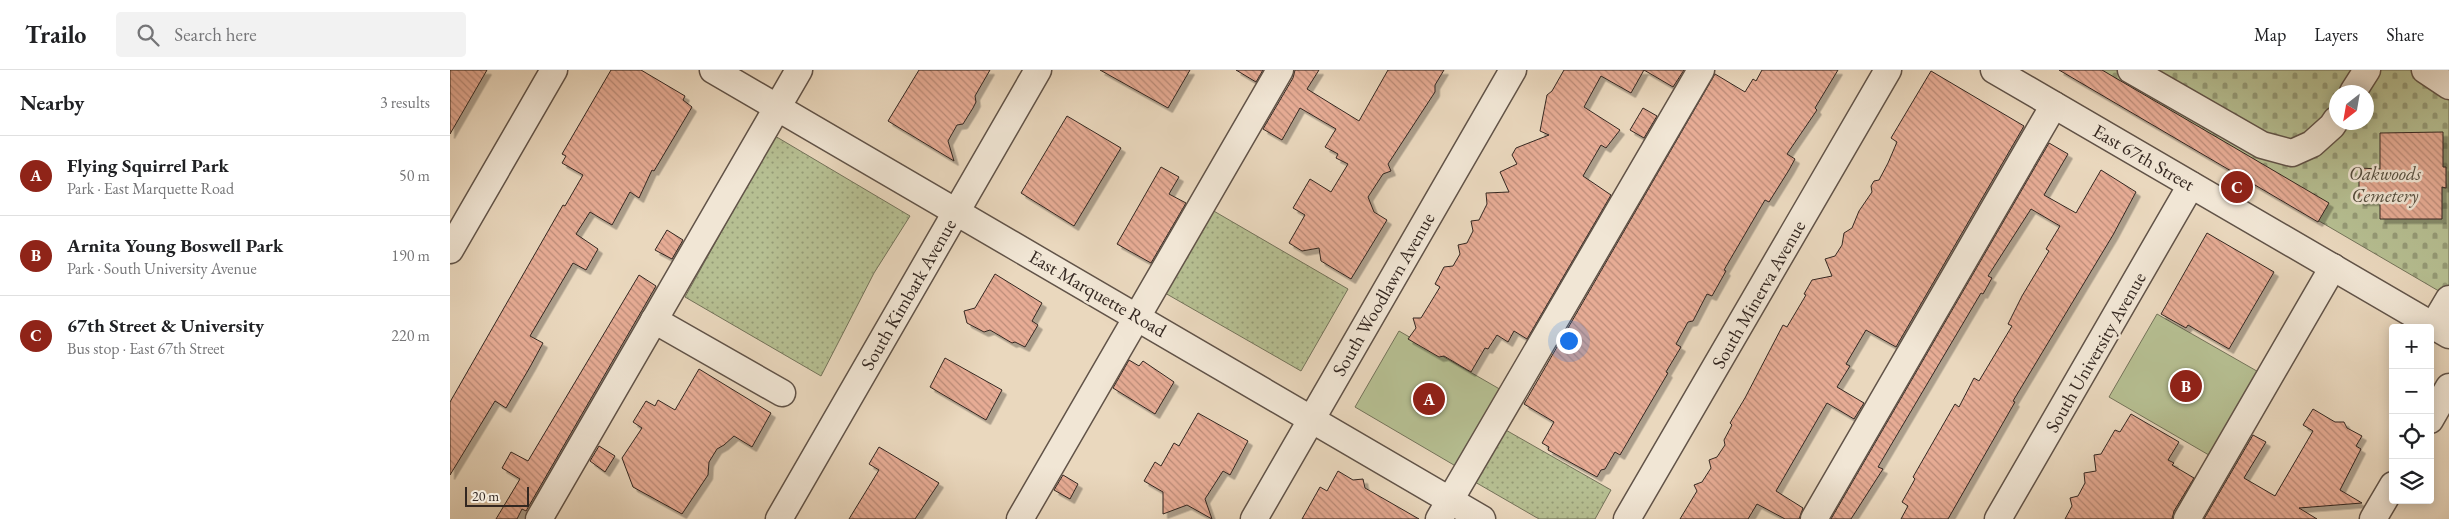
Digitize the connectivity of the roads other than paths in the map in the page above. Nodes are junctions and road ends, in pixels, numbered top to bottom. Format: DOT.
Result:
graph roads {
  1 [pos="554,70"];
  2 [pos="713,70"];
  3 [pos="799,70"];
  4 [pos="1038,70"];
  5 [pos="1280,70"];
  6 [pos="1513,70"];
  7 [pos="1701,70"];
  8 [pos="1888,70"];
  9 [pos="1994,70"];
  10 [pos="2130,70"];
  11 [pos="2367,70"];
  12 [pos="2425,70"];
  13 [pos="2357,85"];
  14 [pos="2449,86"];
  15 [pos="2054,105"];
  16 [pos="778,107"];
  17 [pos="2329,129"];
  18 [pos="2191,185"];
  19 [pos="956,211"];
  20 [pos="450,250"];
  21 [pos="2333,267"];
  22 [pos="2449,299"];
  23 [pos="1137,316"];
  24 [pos="654,320"];
  25 [pos="2441,331"];
  26 [pos="2449,387"];
  27 [pos="782,393"];
  28 [pos="2433,414"];
  29 [pos="1312,418"];
  30 [pos="2389,492"];
  31 [pos="1444,509"];
  32 [pos="538,519"];
  33 [pos="779,519"];
  34 [pos="1020,519"];
  35 [pos="1254,519"];
  36 [pos="1482,519"];
  37 [pos="1627,519"];
  38 [pos="1814,519"];
  39 [pos="1998,519"];
  40 [pos="2187,519"];
  41 [pos="2373,519"];
  1 -- 20 [label="street"];
  2 -- 16 [label="street, East Marquette Road"];
  3 -- 16 [label="street"];
  4 -- 19 [label="street, South Kimbark Avenue"];
  5 -- 23 [label="street"];
  6 -- 29 [label="street, South Woodlawn Avenue"];
  7 -- 31 [label="street"];
  8 -- 37 [label="street, South Minerva Avenue"];
  9 -- 15 [label="street, East 67th Street"];
  10 -- 17 [label="street"];
  11 -- 13 [label="street"];
  12 -- 14 [label="street"];
  15 -- 18 [label="street, East 67th Street"];
  15 -- 38 [label="street"];
  16 -- 19 [label="street, East Marquette Road"];
  16 -- 24 [label="street"];
  18 -- 21 [label="street, East 67th Street"];
  18 -- 39 [label="street, South University Avenue"];
  19 -- 23 [label="street, East Marquette Road"];
  19 -- 33 [label="street, South Kimbark Avenue"];
  21 -- 25 [label="street, East 67th Street"];
  21 -- 40 [label="street"];
  22 -- 25 [label="street"];
  23 -- 29 [label="street, East Marquette Road"];
  23 -- 34 [label="street"];
  24 -- 27 [label="street"];
  24 -- 32 [label="street"];
  26 -- 28 [label="street"];
  29 -- 31 [label="street, East Marquette Road"];
  29 -- 35 [label="street, South Woodlawn Avenue"];
  30 -- 41 [label="street"];
  31 -- 36 [label="street, East Marquette Road"];
}
